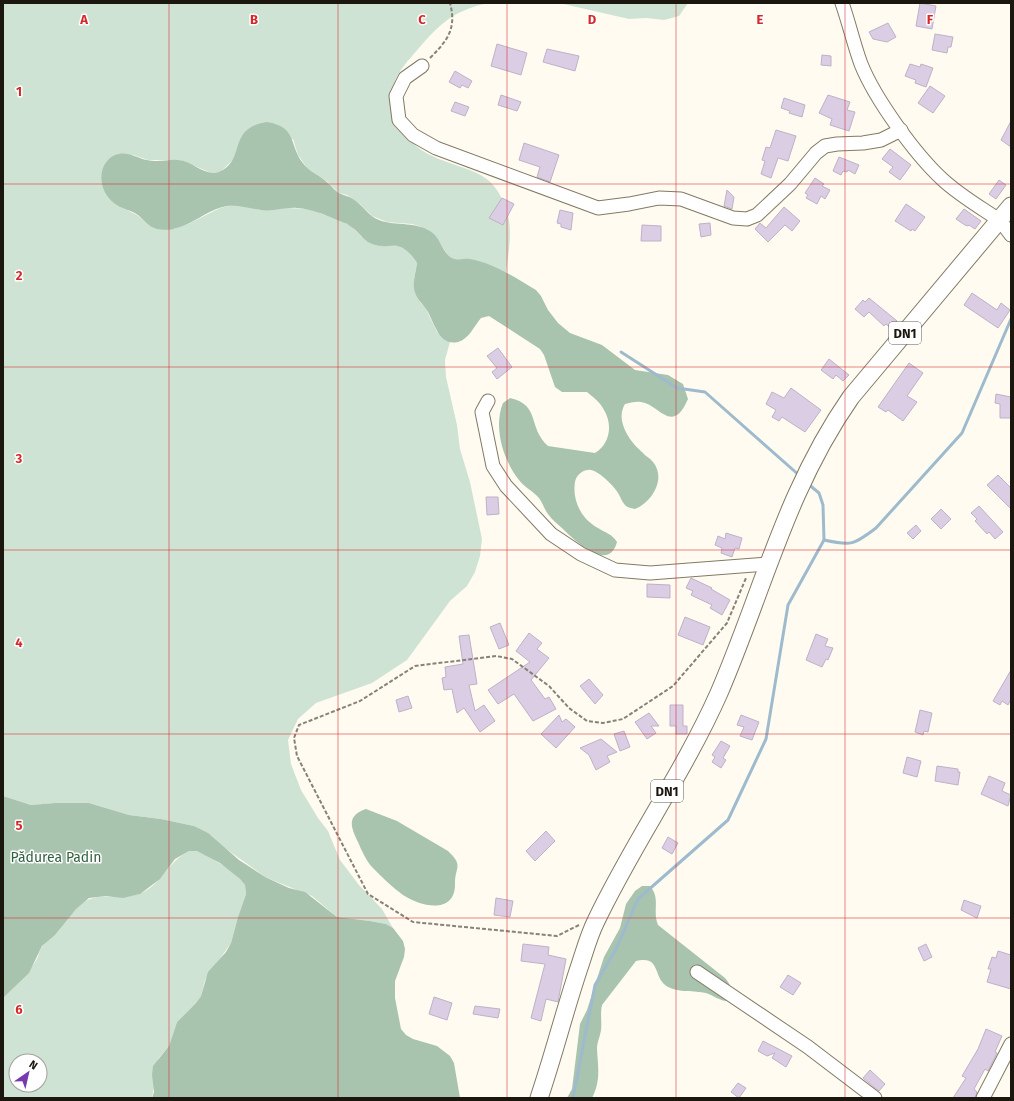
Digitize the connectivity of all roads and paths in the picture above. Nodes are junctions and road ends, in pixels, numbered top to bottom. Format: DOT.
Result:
graph roads {
  1 [pos="450,3"];
  2 [pos="842,3"];
  3 [pos="422,66"];
  4 [pos="901,130"];
  5 [pos="1011,206"];
  6 [pos="1007,226"];
  7 [pos="488,401"];
  8 [pos="805,487"];
  9 [pos="760,564"];
  10 [pos="595,922"];
  11 [pos="697,972"];
  12 [pos="1011,1044"];
  13 [pos="539,1098"];
  14 [pos="550,1098"];
  15 [pos="876,1098"];
  16 [pos="983,1098"];
  1 -- 3 [label="path"];
  2 -- 4 [label="street"];
  3 -- 4 [label="street"];
  4 -- 6 [label="street"];
  5 -- 6 [label="main road, DN1"];
  6 -- 8 [label="main road, DN1"];
  7 -- 9 [label="street"];
  8 -- 9 [label="main road, DN1"];
  8 -- 14 [label="main road, DN1"];
  9 -- 10 [label="main road, DN1"];
  9 -- 10 [label="path"];
  10 -- 13 [label="main road, DN1"];
  11 -- 15 [label="street"];
  12 -- 16 [label="street"];
}
